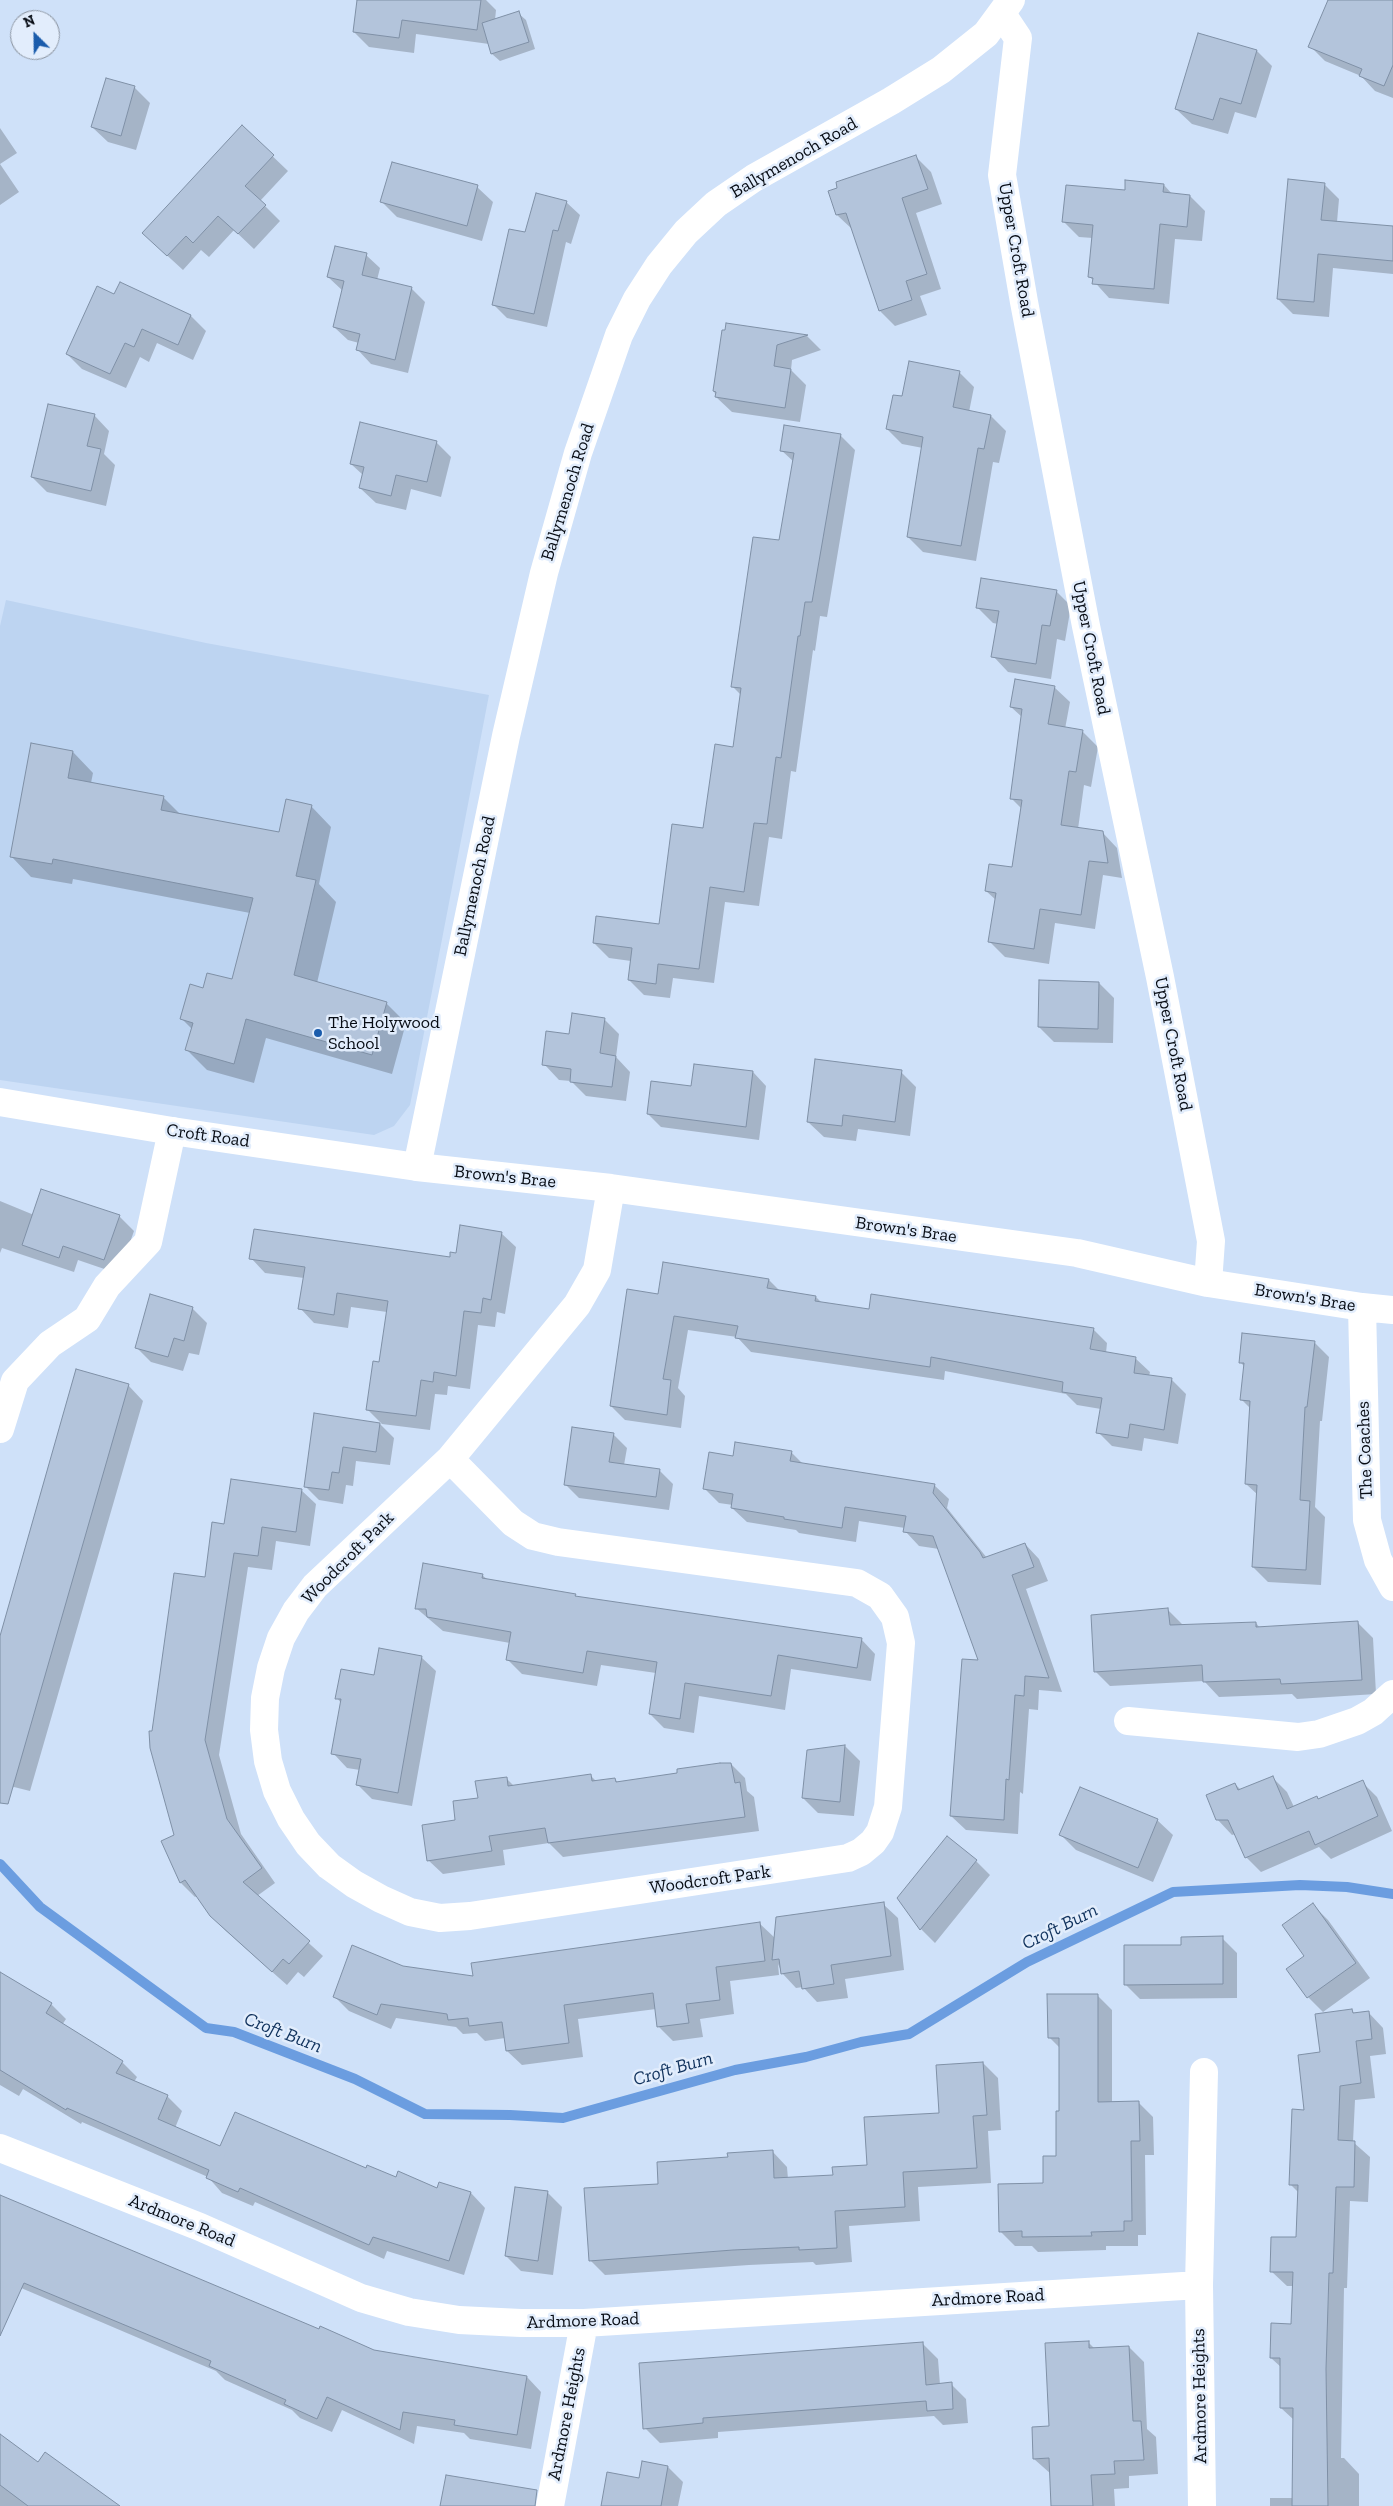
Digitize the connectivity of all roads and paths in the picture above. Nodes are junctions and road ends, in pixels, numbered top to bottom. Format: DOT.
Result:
graph roads {
  1 [pos="1007,7"];
  2 [pos="0,1102"];
  3 [pos="172,1131"];
  4 [pos="417,1167"];
  5 [pos="611,1188"];
  6 [pos="1208,1283"];
  7 [pos="1362,1307"];
  8 [pos="1393,1310"];
  9 [pos="0,1429"];
  10 [pos="450,1459"];
  11 [pos="1393,1587"];
  12 [pos="1393,1694"];
  13 [pos="1128,1721"];
  14 [pos="1204,2072"];
  15 [pos="0,2148"];
  16 [pos="1199,2286"];
  17 [pos="584,2323"];
  18 [pos="550,2506"];
  19 [pos="1202,2506"];
  1 -- 4 [label="street, Ballymenoch Road"];
  1 -- 6 [label="street, Upper Croft Road"];
  2 -- 3 [label="street, Croft Road"];
  3 -- 4 [label="street, Croft Road"];
  3 -- 9 [label="street"];
  4 -- 5 [label="street, Brown's Brae"];
  5 -- 6 [label="street, Brown's Brae"];
  5 -- 10 [label="street, Woodcroft Park"];
  6 -- 7 [label="street, Brown's Brae"];
  7 -- 8 [label="street, Brown's Brae"];
  7 -- 11 [label="street, The Coaches"];
  10 -- 10 [label="street, Woodcroft Park"];
  12 -- 13 [label="street"];
  14 -- 16 [label="street, Ardmore Heights"];
  15 -- 17 [label="street, Ardmore Road"];
  16 -- 17 [label="street, Ardmore Road"];
  16 -- 19 [label="street, Ardmore Heights"];
  17 -- 18 [label="street, Ardmore Heights"];
}
